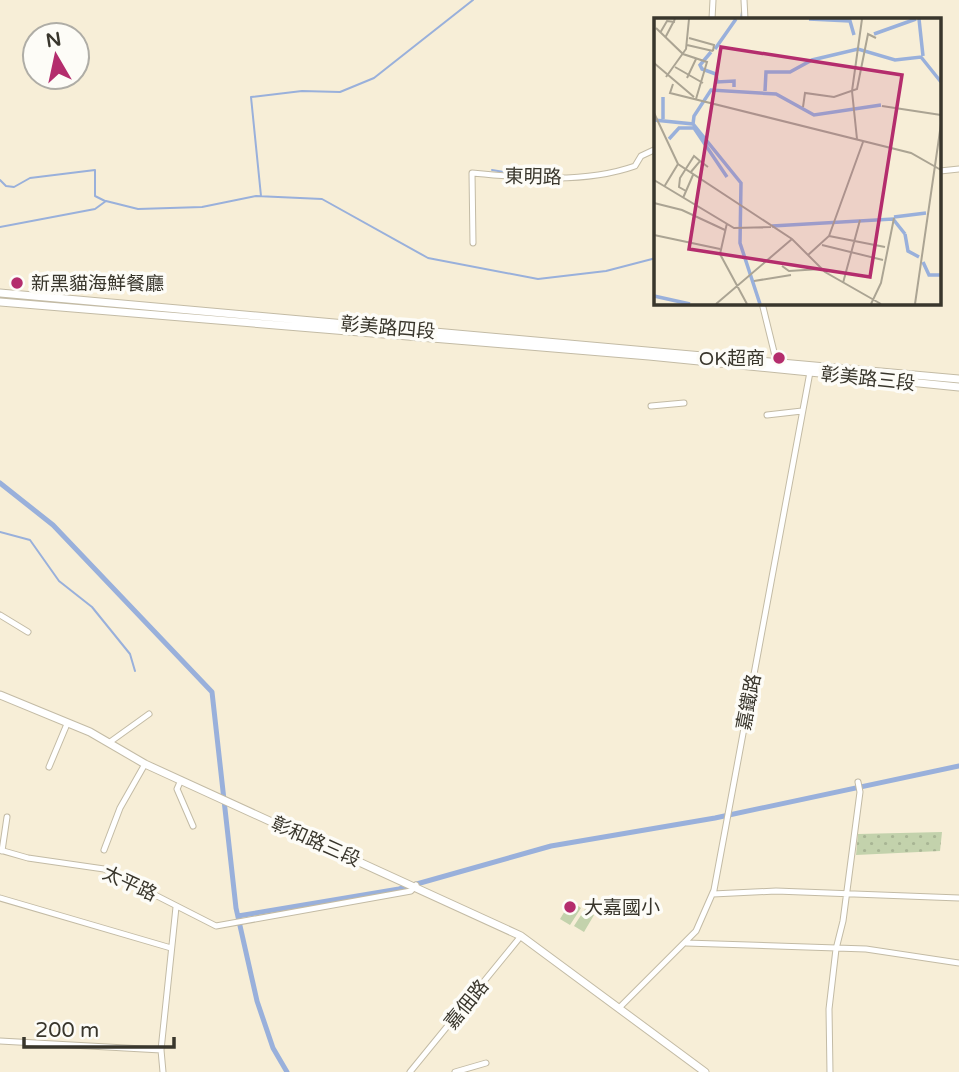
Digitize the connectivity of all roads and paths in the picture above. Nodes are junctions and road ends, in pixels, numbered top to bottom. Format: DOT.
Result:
graph roads {
  1 [pos="713,0"];
  2 [pos="744,0"];
  3 [pos="712,18"];
  4 [pos="745,18"];
  5 [pos="654,150"];
  6 [pos="474,243"];
  7 [pos="0,293"];
  8 [pos="0,302"];
  9 [pos="44,303"];
  10 [pos="762,304"];
  11 [pos="145,307"];
  12 [pos="145,316"];
  13 [pos="777,365"];
  14 [pos="811,369"];
  15 [pos="959,379"];
  16 [pos="959,387"];
  17 [pos="684,403"];
  18 [pos="652,406"];
  19 [pos="802,411"];
  20 [pos="768,415"];
  21 [pos="0,615"];
  22 [pos="28,632"];
  23 [pos="0,695"];
  24 [pos="149,714"];
  25 [pos="67,724"];
  26 [pos="110,742"];
  27 [pos="145,764"];
  28 [pos="49,767"];
  29 [pos="181,780"];
  30 [pos="859,786"];
  31 [pos="7,817"];
  32 [pos="193,826"];
  33 [pos="104,850"];
  34 [pos="1,851"];
  35 [pos="412,884"];
  36 [pos="847,893"];
  37 [pos="713,894"];
  38 [pos="0,898"];
  39 [pos="959,898"];
  40 [pos="176,907"];
  41 [pos="521,936"];
  42 [pos="686,943"];
  43 [pos="171,948"];
  44 [pos="836,949"];
  45 [pos="959,963"];
  46 [pos="620,1007"];
  47 [pos="0,1041"];
  48 [pos="161,1050"];
  49 [pos="486,1063"];
  50 [pos="699,1071"];
  51 [pos="163,1072"];
  52 [pos="410,1072"];
  53 [pos="455,1072"];
  54 [pos="830,1072"];
  1 -- 3 [label="street"];
  2 -- 4 [label="street"];
  5 -- 6 [label="street, 東明路"];
  7 -- 9 [label="main road, 彰美路四段"];
  8 -- 9 [label="main road, 彰美路四段"];
  9 -- 11 [label="main road, 彰美路四段"];
  9 -- 12 [label="main road, 彰美路四段"];
  10 -- 13 [label="street"];
  11 -- 12 [label="main road"];
  11 -- 13 [label="main road, 彰美路四段"];
  12 -- 13 [label="main road, 彰美路四段"];
  13 -- 14 [label="main road, 彰美路三段"];
  14 -- 15 [label="main road, 彰美路三段"];
  14 -- 16 [label="main road, 彰美路三段"];
  14 -- 19 [label="street, 嘉鐵路"];
  17 -- 18 [label="street"];
  19 -- 20 [label="street"];
  19 -- 37 [label="street, 嘉鐵路"];
  21 -- 22 [label="street"];
  23 -- 25 [label="main road, 彰和路三段"];
  24 -- 26 [label="street"];
  25 -- 26 [label="main road, 彰和路三段"];
  25 -- 28 [label="street"];
  26 -- 27 [label="main road, 彰和路三段"];
  27 -- 29 [label="main road, 彰和路三段"];
  27 -- 33 [label="street"];
  29 -- 32 [label="street"];
  29 -- 35 [label="main road, 彰和路三段"];
  30 -- 36 [label="street"];
  31 -- 34 [label="street"];
  34 -- 40 [label="street, 太平路"];
  35 -- 40 [label="street"];
  35 -- 41 [label="main road, 彰和路三段"];
  36 -- 37 [label="street"];
  36 -- 39 [label="street"];
  36 -- 44 [label="street"];
  37 -- 42 [label="street, 嘉鐵路"];
  38 -- 43 [label="street"];
  40 -- 43 [label="street, 太平路"];
  41 -- 46 [label="main road, 彰和路三段"];
  41 -- 52 [label="street, 嘉佃路"];
  42 -- 44 [label="street"];
  42 -- 46 [label="street, 嘉鐵路"];
  43 -- 48 [label="street, 太平路"];
  44 -- 45 [label="street"];
  44 -- 54 [label="street"];
  46 -- 50 [label="main road, 彰和路三段"];
  47 -- 48 [label="street"];
  48 -- 51 [label="street, 太平路"];
  49 -- 53 [label="street"];
}
